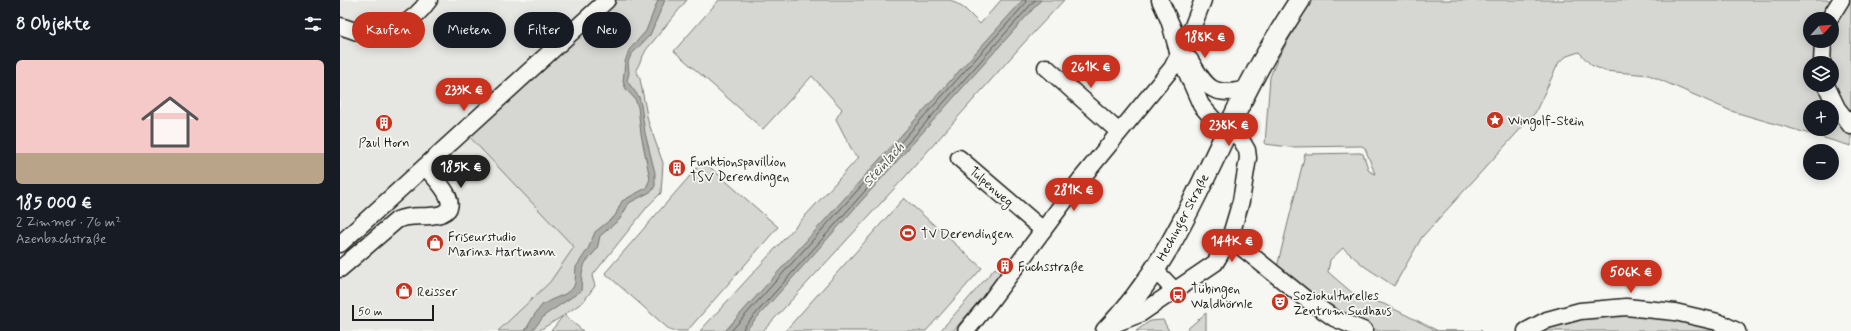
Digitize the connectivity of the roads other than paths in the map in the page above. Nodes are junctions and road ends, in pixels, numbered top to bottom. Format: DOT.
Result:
graph roads {
  1 [pos="429,0"];
  2 [pos="607,0"];
  3 [pos="1160,0"];
  4 [pos="1203,0"];
  5 [pos="1300,0"];
  6 [pos="1841,0"];
  7 [pos="1833,12"];
  8 [pos="340,26"];
  9 [pos="1181,51"];
  10 [pos="1046,67"];
  11 [pos="1201,79"];
  12 [pos="1247,89"];
  13 [pos="1829,92"];
  14 [pos="1851,126"];
  15 [pos="1227,130"];
  16 [pos="1119,132"];
  17 [pos="959,158"];
  18 [pos="425,167"];
  19 [pos="1043,230"];
  20 [pos="1230,238"];
  21 [pos="340,244"];
  22 [pos="340,269"];
  23 [pos="1154,269"];
  24 [pos="1176,291"];
  25 [pos="1110,327"];
  26 [pos="966,331"];
  27 [pos="1365,331"];
  28 [pos="1526,331"];
  29 [pos="1737,331"];
  1 -- 8 [label="street"];
  2 -- 18 [label="street"];
  3 -- 9 [label="street"];
  4 -- 9 [label="street"];
  5 -- 12 [label="main road, Hechinger Straße"];
  6 -- 7 [label="street"];
  9 -- 11 [label="street"];
  9 -- 15 [label="street"];
  9 -- 16 [label="street"];
  10 -- 16 [label="street"];
  11 -- 12 [label="street"];
  11 -- 15 [label="street"];
  12 -- 15 [label="main road, Hechinger Straße"];
  13 -- 14 [label="street"];
  15 -- 20 [label="street, Hechinger Straße"];
  15 -- 23 [label="main road, Hechinger Straße"];
  16 -- 19 [label="street"];
  17 -- 19 [label="street, Tulpenweg"];
  18 -- 21 [label="street"];
  18 -- 22 [label="street"];
  19 -- 26 [label="street"];
  20 -- 24 [label="street, Hechinger Straße"];
  20 -- 27 [label="street"];
  23 -- 24 [label="street"];
  23 -- 25 [label="main road, Hechinger Straße"];
  24 -- 25 [label="street, Hechinger Straße"];
  28 -- 29 [label="street"];
}
